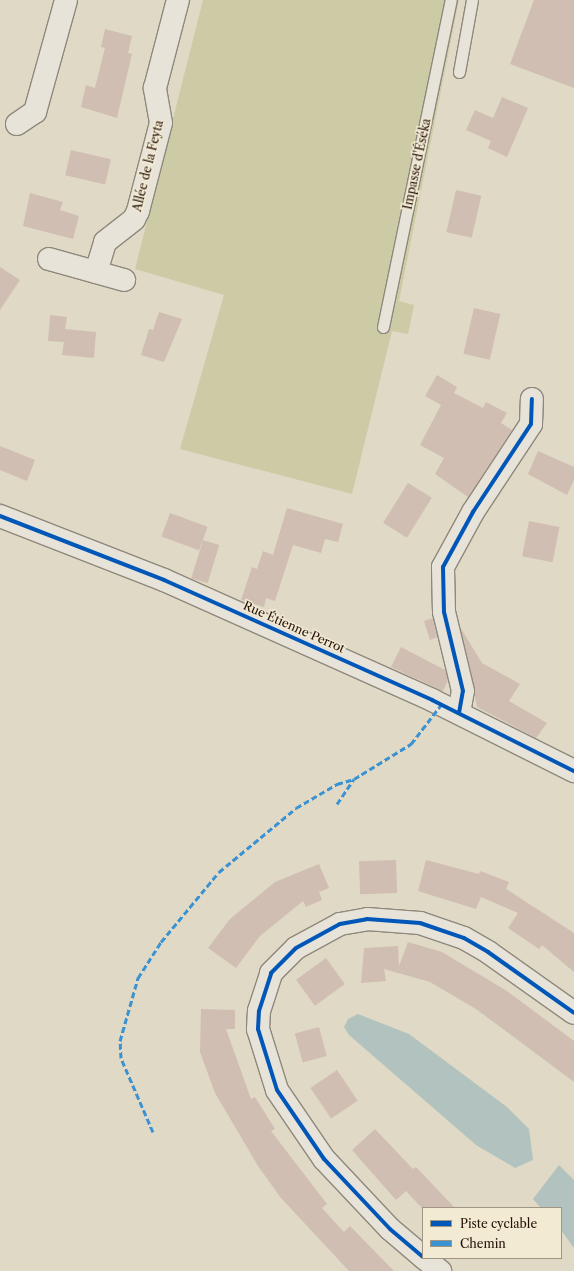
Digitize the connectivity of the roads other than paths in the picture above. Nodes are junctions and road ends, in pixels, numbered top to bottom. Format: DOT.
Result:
graph roads {
  1 [pos="66,0"];
  2 [pos="178,0"];
  3 [pos="451,0"];
  4 [pos="472,0"];
  5 [pos="458,72"];
  6 [pos="16,124"];
  7 [pos="49,259"];
  8 [pos="96,272"];
  9 [pos="124,280"];
  10 [pos="383,327"];
  11 [pos="532,398"];
  12 [pos="0,516"];
  13 [pos="459,713"];
  14 [pos="574,771"];
  15 [pos="574,1013"];
  16 [pos="422,1255"];
  17 [pos="426,1259"];
  18 [pos="440,1271"];
  1 -- 6 [label="street"];
  2 -- 8 [label="street, Allée de la Feyta"];
  3 -- 10 [label="lane, Impasse d'Éséka"];
  4 -- 5 [label="lane"];
  7 -- 8 [label="street"];
  8 -- 9 [label="street"];
  11 -- 13 [label="street"];
  12 -- 13 [label="street, Rue Étienne Perrot"];
  13 -- 14 [label="street, Rue Étienne Perrot"];
  15 -- 16 [label="street"];
  17 -- 18 [label="street"];
}
